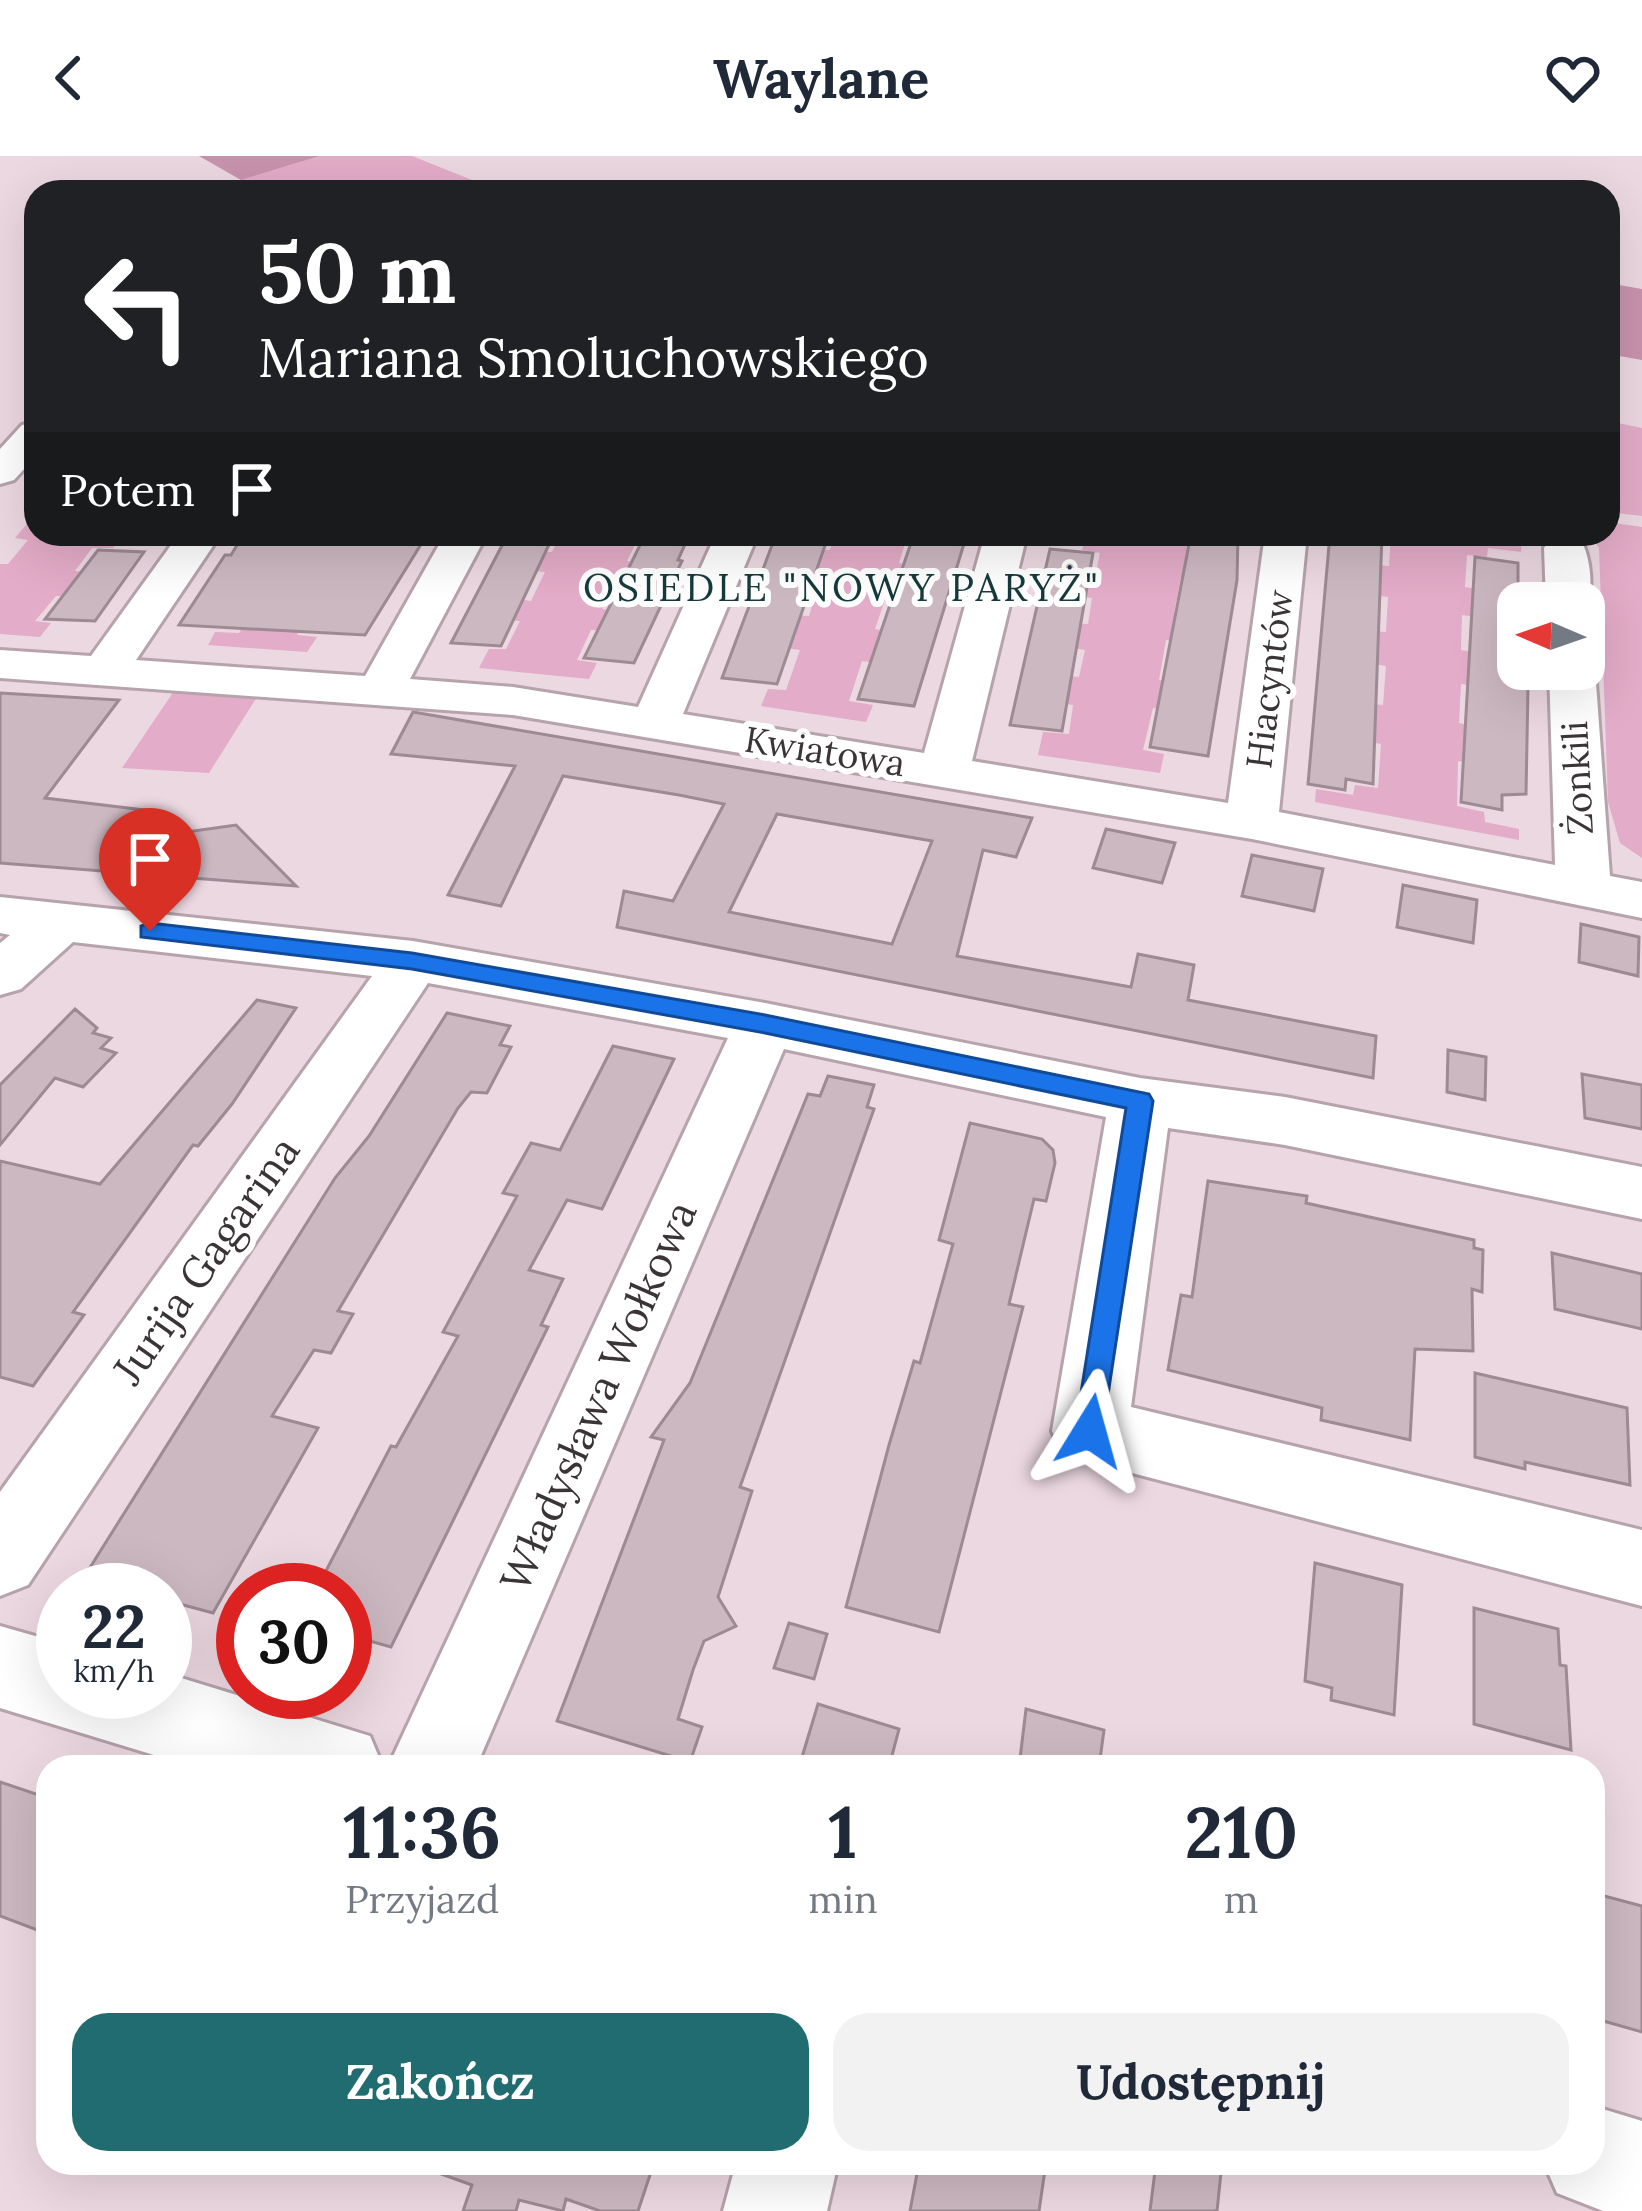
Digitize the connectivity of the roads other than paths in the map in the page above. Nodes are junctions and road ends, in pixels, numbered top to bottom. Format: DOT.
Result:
graph roads {
  1 [pos="24,446"];
  2 [pos="0,472"];
  3 [pos="192,546"];
  4 [pos="459,546"];
  5 [pos="732,546"];
  6 [pos="1003,546"];
  7 [pos="1285,546"];
  8 [pos="1565,548"];
  9 [pos="1567,582"];
  10 [pos="0,664"];
  11 [pos="105,670"];
  12 [pos="381,688"];
  13 [pos="1573,690"];
  14 [pos="655,723"];
  15 [pos="944,771"];
  16 [pos="1252,823"];
  17 [pos="1583,888"];
  18 [pos="1642,900"];
  19 [pos="0,915"];
  20 [pos="62,921"];
  21 [pos="412,961"];
  22 [pos="0,975"];
  23 [pos="765,1024"];
  24 [pos="1140,1101"];
  25 [pos="1642,1193"];
  26 [pos="0,1558"];
  27 [pos="1642,1568"];
  28 [pos="0,1667"];
  29 [pos="36,1678"];
  30 [pos="176,1719"];
  31 [pos="298,1755"];
  32 [pos="437,1755"];
  33 [pos="1605,2161"];
  34 [pos="1642,2172"];
  35 [pos="784,2175"];
  36 [pos="775,2211"];
  1 -- 2 [label="street"];
  3 -- 11 [label="street"];
  4 -- 12 [label="street"];
  5 -- 14 [label="street"];
  6 -- 15 [label="street"];
  7 -- 16 [label="street, Hiacyntów"];
  8 -- 9 [label="street"];
  10 -- 11 [label="street, Kwiatowa"];
  11 -- 12 [label="street, Kwiatowa"];
  12 -- 14 [label="street, Kwiatowa"];
  13 -- 17 [label="street, Żonkili"];
  14 -- 15 [label="street, Kwiatowa"];
  15 -- 16 [label="street, Kwiatowa"];
  16 -- 17 [label="street, Kwiatowa"];
  17 -- 18 [label="street, Kwiatowa"];
  19 -- 20 [label="street"];
  20 -- 21 [label="street"];
  20 -- 22 [label="street"];
  21 -- 23 [label="street"];
  21 -- 26 [label="street, Jurija Gagarina"];
  23 -- 24 [label="street"];
  23 -- 32 [label="street, Władysława Wołkowa"];
  24 -- 25 [label="street"];
  24 -- 27 [label="street"];
  28 -- 29 [label="street"];
  30 -- 31 [label="street"];
  33 -- 34 [label="street"];
  35 -- 36 [label="street"];
}
